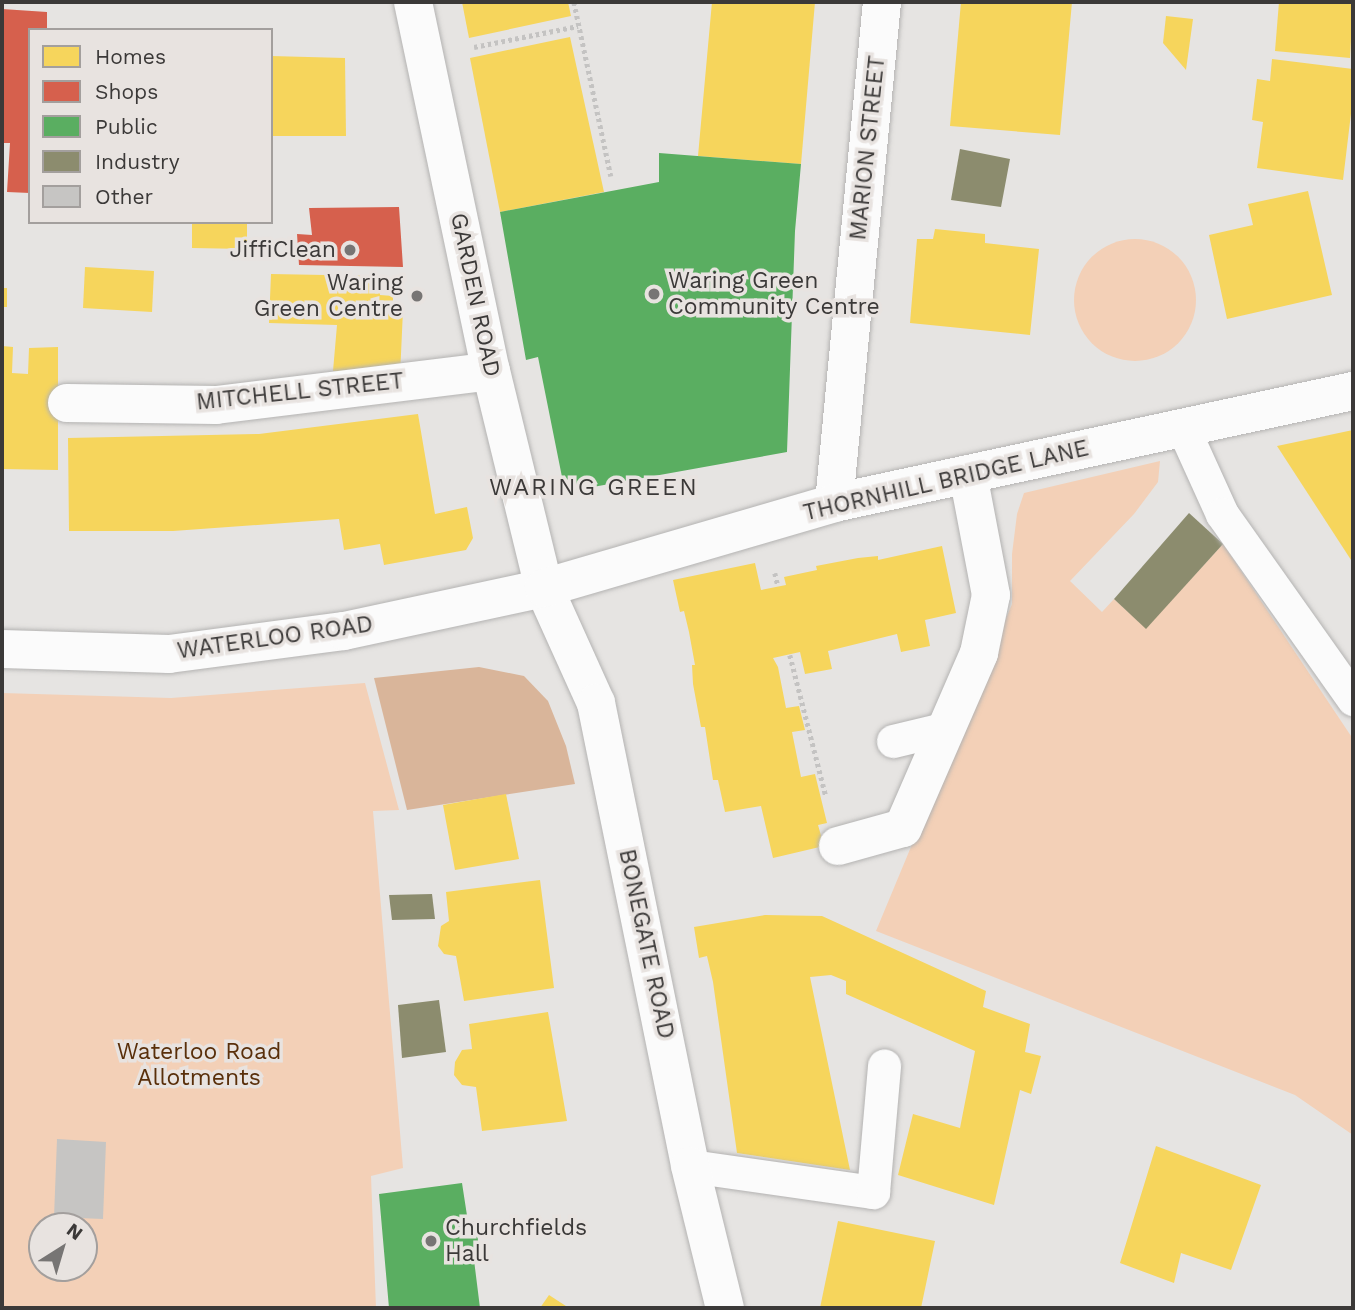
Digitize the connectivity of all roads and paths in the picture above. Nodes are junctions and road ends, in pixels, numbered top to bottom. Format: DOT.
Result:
graph roads {
  1 [pos="413,2"];
  2 [pos="573,2"];
  3 [pos="882,2"];
  4 [pos="578,26"];
  5 [pos="425,57"];
  6 [pos="611,176"];
  7 [pos="491,371"];
  8 [pos="1353,391"];
  9 [pos="67,403"];
  10 [pos="1183,428"];
  11 [pos="968,474"];
  12 [pos="834,503"];
  13 [pos="544,588"];
  14 [pos="2,649"];
  15 [pos="790,654"];
  16 [pos="1353,699"];
  17 [pos="947,728"];
  18 [pos="893,741"];
  19 [pos="838,846"];
  20 [pos="884,1065"];
  21 [pos="690,1166"];
  22 [pos="725,1308"];
  1 -- 5 [label="street, GARDEN ROAD"];
  2 -- 4 [label="path"];
  3 -- 12 [label="street, MARION STREET"];
  4 -- 5 [label="path"];
  4 -- 6 [label="path"];
  5 -- 7 [label="street, GARDEN ROAD"];
  7 -- 9 [label="street, MITCHELL STREET"];
  7 -- 13 [label="street, GARDEN ROAD"];
  8 -- 10 [label="street, THORNHILL BRIDGE LANE"];
  10 -- 11 [label="street, THORNHILL BRIDGE LANE"];
  10 -- 16 [label="lane"];
  11 -- 12 [label="street, THORNHILL BRIDGE LANE"];
  11 -- 17 [label="street"];
  12 -- 13 [label="street, THORNHILL BRIDGE LANE"];
  13 -- 14 [label="street, WATERLOO ROAD"];
  13 -- 21 [label="street, BONEGATE ROAD"];
  15 -- 19 [label="path"];
  17 -- 18 [label="lane"];
  17 -- 19 [label="street"];
  20 -- 21 [label="lane"];
  21 -- 22 [label="street, BONEGATE ROAD"];
}
